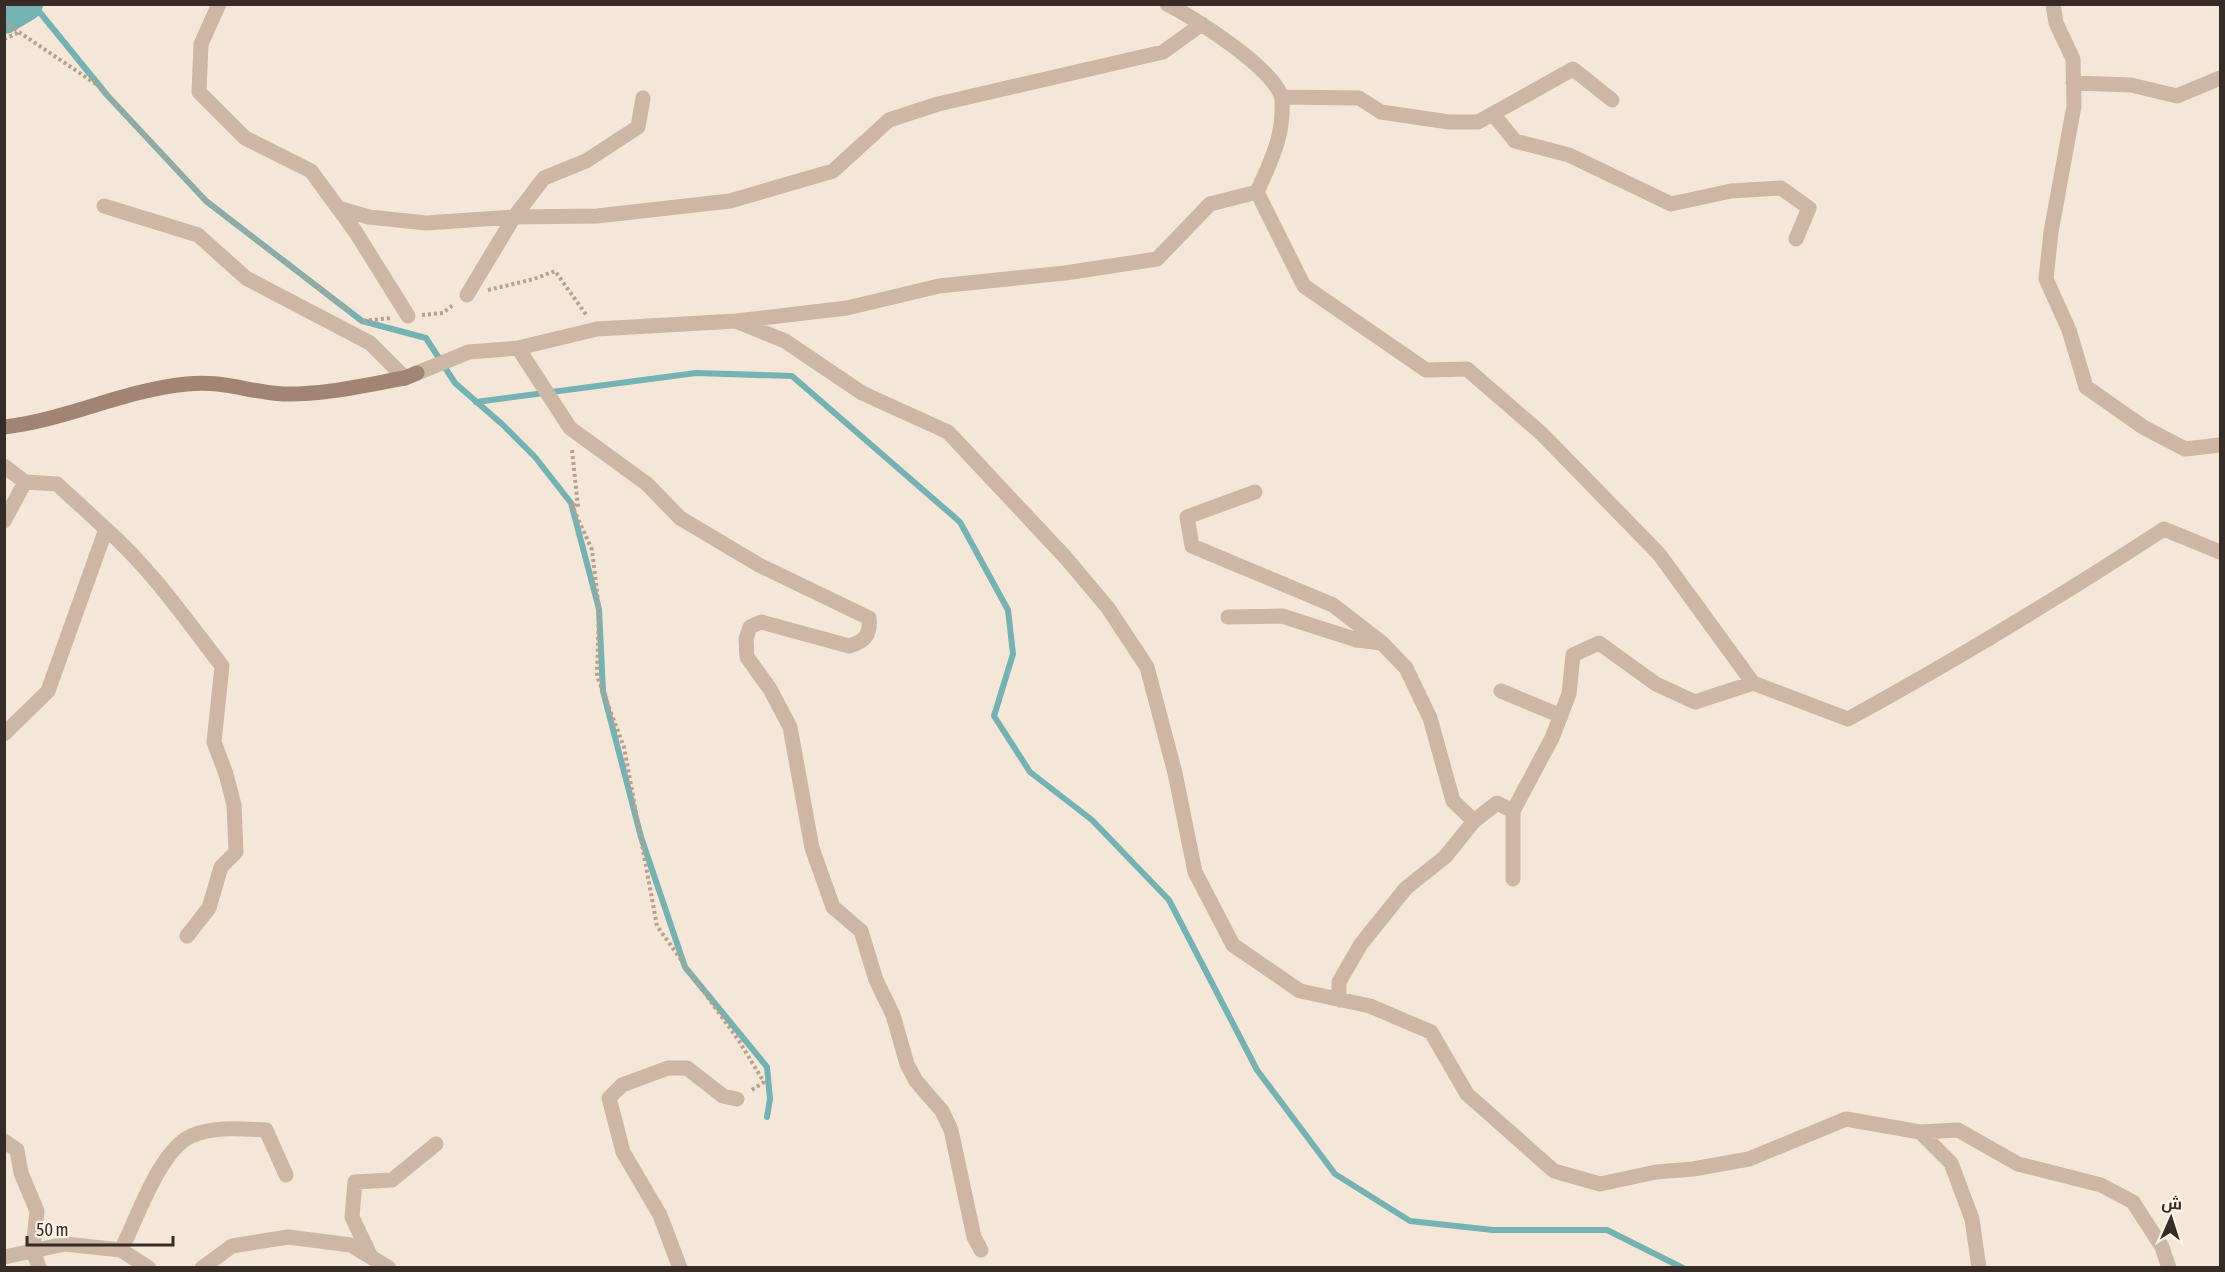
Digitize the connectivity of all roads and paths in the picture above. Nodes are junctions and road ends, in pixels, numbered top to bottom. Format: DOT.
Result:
graph roads {
  1 [pos="219,4"];
  2 [pos="1167,4"];
  3 [pos="2053,4"];
  4 [pos="4,22"];
  5 [pos="1203,24"];
  6 [pos="20,32"];
  7 [pos="4,39"];
  8 [pos="2220,78"];
  9 [pos="2073,83"];
  10 [pos="643,98"];
  11 [pos="1282,98"];
  12 [pos="1612,100"];
  13 [pos="1493,114"];
  14 [pos="1257,192"];
  15 [pos="104,207"];
  16 [pos="338,208"];
  17 [pos="514,217"];
  18 [pos="1796,239"];
  19 [pos="467,295"];
  20 [pos="352,314"];
  21 [pos="408,316"];
  22 [pos="362,321"];
  23 [pos="736,321"];
  24 [pos="597,329"];
  25 [pos="518,348"];
  26 [pos="411,375"];
  27 [pos="4,427"];
  28 [pos="570,428"];
  29 [pos="2220,445"];
  30 [pos="4,466"];
  31 [pos="25,482"];
  32 [pos="1255,492"];
  33 [pos="4,522"];
  34 [pos="106,529"];
  35 [pos="2220,552"];
  36 [pos="1228,617"];
  37 [pos="1382,643"];
  38 [pos="1753,683"];
  39 [pos="1501,691"];
  40 [pos="1561,716"];
  41 [pos="4,734"];
  42 [pos="1512,811"];
  43 [pos="1474,821"];
  44 [pos="1513,879"];
  45 [pos="187,936"];
  46 [pos="1339,1000"];
  47 [pos="737,1099"];
  48 [pos="1920,1132"];
  49 [pos="4,1141"];
  50 [pos="436,1144"];
  51 [pos="286,1175"];
  52 [pos="33,1249"];
  53 [pos="121,1250"];
  54 [pos="981,1250"];
  55 [pos="4,1257"];
  56 [pos="371,1257"];
  57 [pos="39,1268"];
  58 [pos="149,1268"];
  59 [pos="202,1268"];
  60 [pos="389,1268"];
  61 [pos="680,1268"];
  62 [pos="1979,1268"];
  63 [pos="2169,1268"];
  1 -- 16 [label="street"];
  2 -- 5 [label="street"];
  3 -- 9 [label="street"];
  4 -- 6 [label="path"];
  5 -- 11 [label="street"];
  5 -- 17 [label="street"];
  6 -- 7 [label="path"];
  6 -- 20 [label="path"];
  8 -- 9 [label="street"];
  9 -- 29 [label="street"];
  10 -- 17 [label="street"];
  11 -- 13 [label="street"];
  11 -- 14 [label="street"];
  12 -- 13 [label="street"];
  13 -- 18 [label="street"];
  14 -- 23 [label="street"];
  14 -- 38 [label="street"];
  15 -- 26 [label="street"];
  16 -- 17 [label="street"];
  16 -- 21 [label="street"];
  17 -- 19 [label="street"];
  19 -- 21 [label="path"];
  19 -- 24 [label="path"];
  21 -- 22 [label="path"];
  23 -- 24 [label="street"];
  23 -- 46 [label="street"];
  24 -- 25 [label="street"];
  25 -- 26 [label="street"];
  25 -- 28 [label="street"];
  26 -- 27 [label="street"];
  28 -- 47 [label="path"];
  28 -- 54 [label="street"];
  30 -- 31 [label="street"];
  31 -- 33 [label="street"];
  31 -- 34 [label="street"];
  32 -- 37 [label="street"];
  34 -- 41 [label="street"];
  34 -- 45 [label="street"];
  35 -- 38 [label="street"];
  36 -- 37 [label="street"];
  37 -- 43 [label="street"];
  38 -- 40 [label="street"];
  39 -- 40 [label="street"];
  40 -- 42 [label="street"];
  42 -- 43 [label="street"];
  42 -- 44 [label="street"];
  43 -- 46 [label="street"];
  46 -- 48 [label="street"];
  47 -- 61 [label="street"];
  48 -- 62 [label="street"];
  48 -- 63 [label="street"];
  49 -- 52 [label="street"];
  50 -- 56 [label="street"];
  51 -- 53 [label="street"];
  52 -- 53 [label="street"];
  52 -- 55 [label="street"];
  52 -- 57 [label="street"];
  53 -- 58 [label="street"];
  56 -- 59 [label="street"];
  56 -- 60 [label="street"];
}
